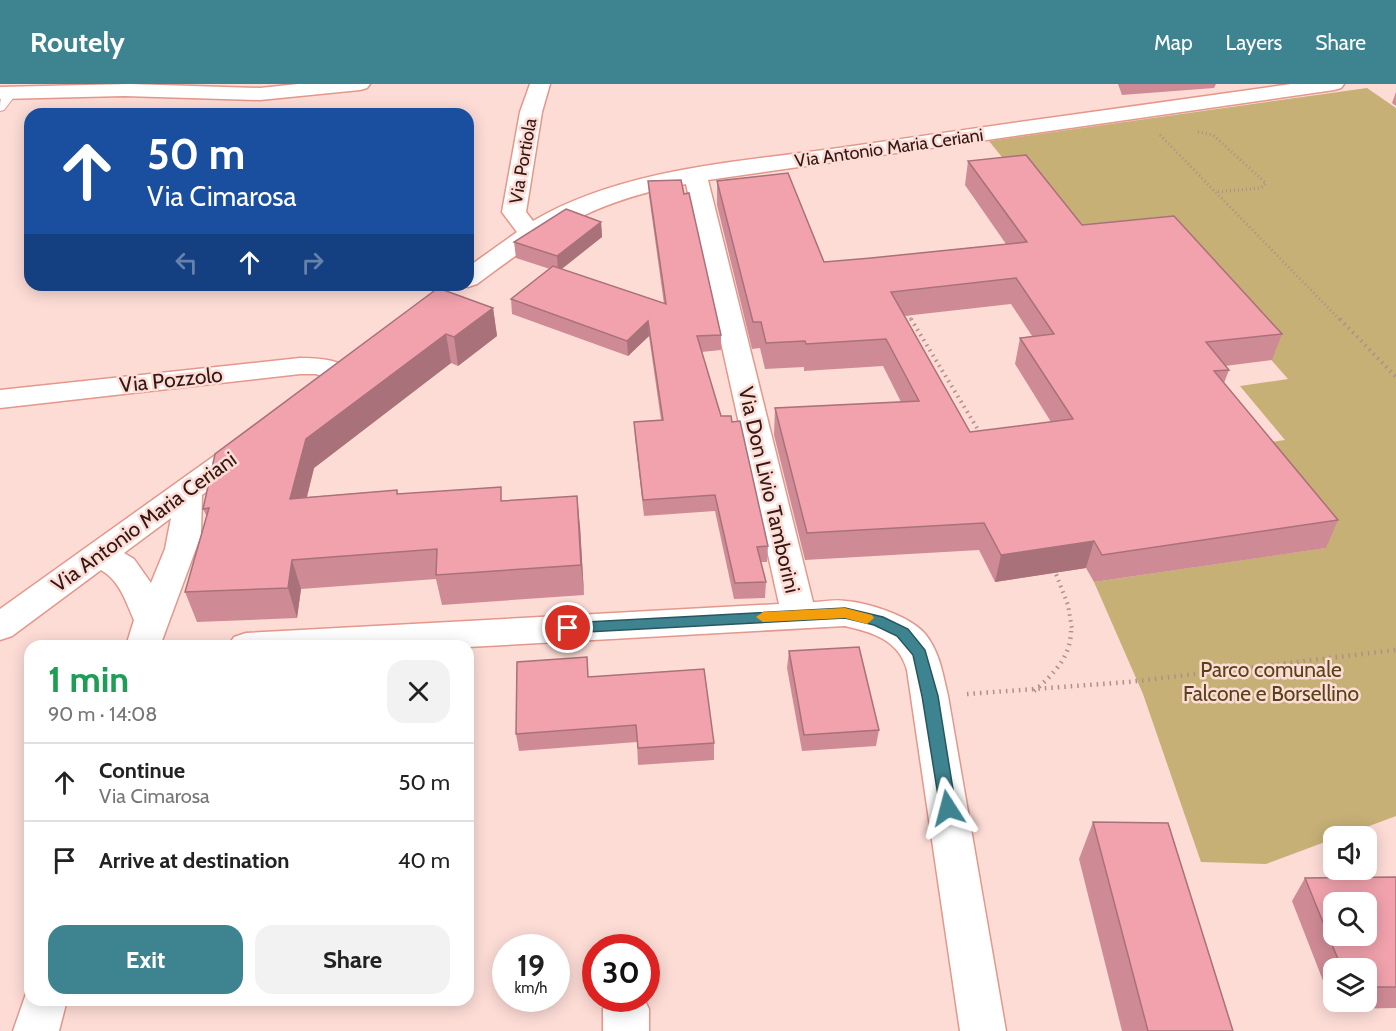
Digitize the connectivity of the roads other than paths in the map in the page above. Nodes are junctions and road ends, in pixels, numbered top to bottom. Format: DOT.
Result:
graph roads {
  1 [pos="360,84"];
  2 [pos="540,84"];
  3 [pos="1334,84"];
  4 [pos="126,87"];
  5 [pos="46,88"];
  6 [pos="243,89"];
  7 [pos="4,98"];
  8 [pos="696,176"];
  9 [pos="531,231"];
  10 [pos="474,274"];
  11 [pos="367,356"];
  12 [pos="341,375"];
  13 [pos="314,396"];
  14 [pos="0,399"];
  15 [pos="268,430"];
  16 [pos="186,493"];
  17 [pos="100,555"];
  18 [pos="799,615"];
  19 [pos="0,627"];
  20 [pos="147,633"];
  21 [pos="353,640"];
  22 [pos="43,1006"];
  23 [pos="36,1031"];
  24 [pos="983,1031"];
  1 -- 6 [label="street"];
  2 -- 9 [label="street, Via Portiola"];
  3 -- 8 [label="street, Via Antonio Maria Ceriani"];
  4 -- 5 [label="street"];
  4 -- 6 [label="street"];
  5 -- 7 [label="street"];
  8 -- 9 [label="street, Via Antonio Maria Ceriani"];
  8 -- 18 [label="street, Via Don Livio Tamborini"];
  9 -- 10 [label="street, Via Antonio Maria Ceriani"];
  11 -- 12 [label="street"];
  12 -- 13 [label="street"];
  12 -- 14 [label="street, Via Pozzolo"];
  15 -- 16 [label="street, Via Antonio Maria Ceriani"];
  16 -- 17 [label="street, Via Antonio Maria Ceriani"];
  16 -- 20 [label="street"];
  17 -- 19 [label="street, Via Antonio Maria Ceriani"];
  17 -- 20 [label="street"];
  18 -- 21 [label="street"];
  18 -- 24 [label="street, Via Don Livio Tamborini"];
  22 -- 23 [label="street"];
}
